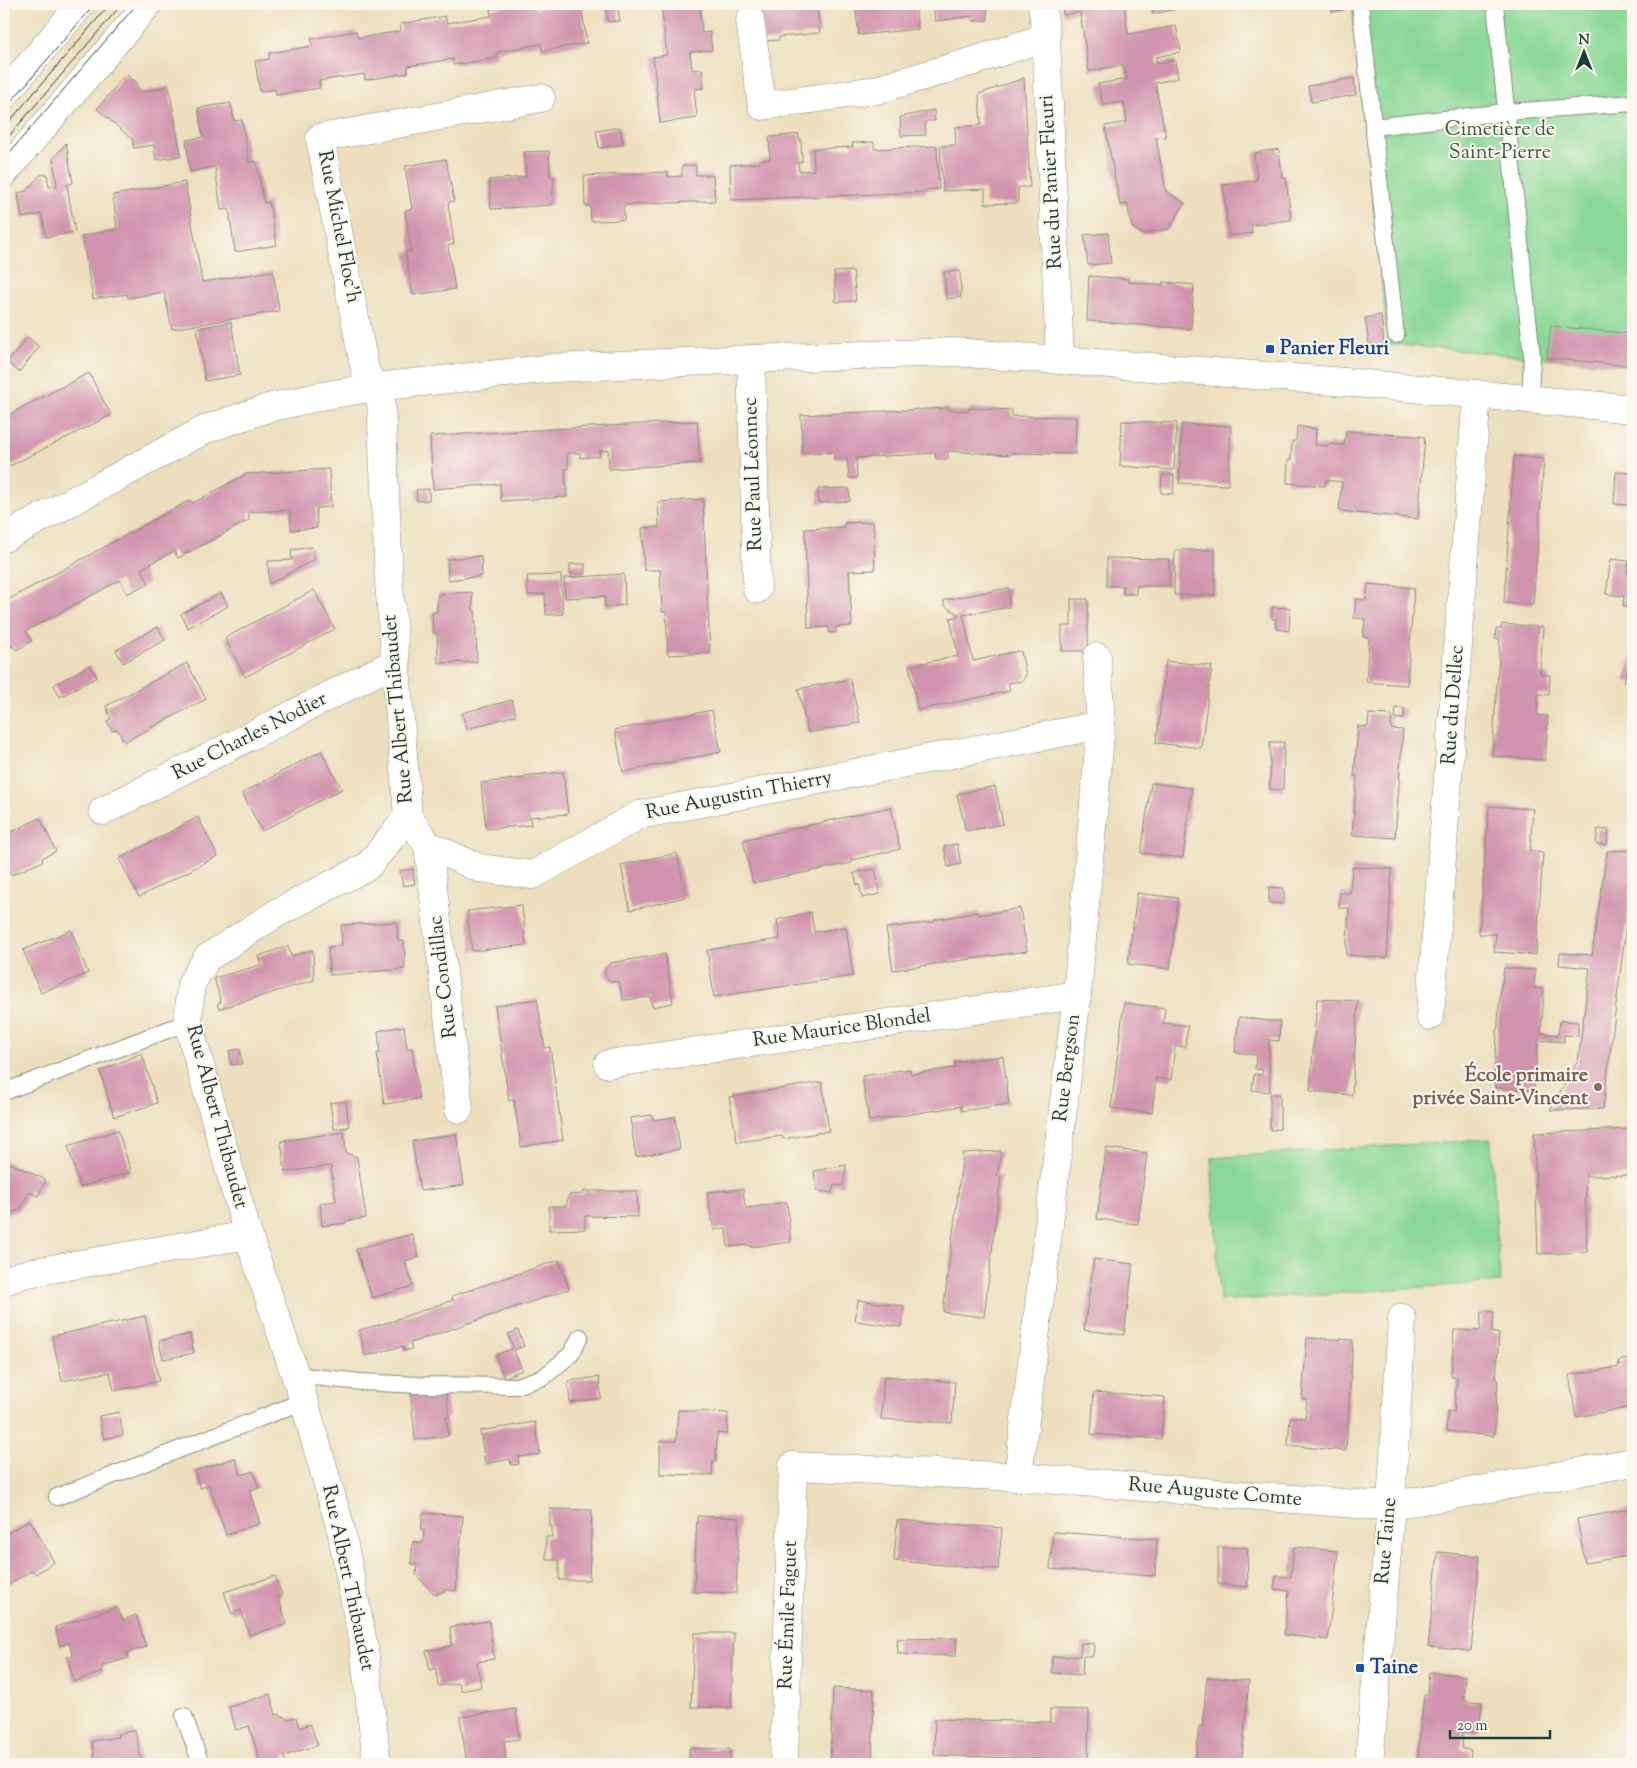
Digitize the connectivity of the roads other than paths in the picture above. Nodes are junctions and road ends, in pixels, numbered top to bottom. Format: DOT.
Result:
graph roads {
  1 [pos="81,4"];
  2 [pos="148,4"];
  3 [pos="1042,4"];
  4 [pos="1360,4"];
  5 [pos="1495,4"];
  6 [pos="750,20"];
  7 [pos="1046,37"];
  8 [pos="4,96"];
  9 [pos="541,98"];
  10 [pos="1633,103"];
  11 [pos="1506,112"];
  12 [pos="1373,127"];
  13 [pos="4,173"];
  14 [pos="1396,335"];
  15 [pos="751,359"];
  16 [pos="1060,360"];
  17 [pos="375,387"];
  18 [pos="1477,394"];
  19 [pos="1530,399"];
  20 [pos="1633,409"];
  21 [pos="4,538"];
  22 [pos="757,589"];
  23 [pos="1097,657"];
  24 [pos="396,662"];
  25 [pos="1101,725"];
  26 [pos="103,811"];
  27 [pos="408,817"];
  28 [pos="428,845"];
  29 [pos="1077,995"];
  30 [pos="1430,1016"];
  31 [pos="188,1022"];
  32 [pos="608,1064"];
  33 [pos="4,1092"];
  34 [pos="459,1109"];
  35 [pos="248,1235"];
  36 [pos="4,1281"];
  37 [pos="1402,1318"];
  38 [pos="580,1337"];
  39 [pos="300,1388"];
  40 [pos="1633,1462"];
  41 [pos="793,1466"];
  42 [pos="1018,1477"];
  43 [pos="57,1496"];
  44 [pos="1390,1505"];
  45 [pos="184,1716"];
  46 [pos="201,1764"];
  47 [pos="377,1764"];
  48 [pos="784,1764"];
  49 [pos="1368,1764"];
  1 -- 8 [label="street"];
  2 -- 13 [label="street"];
  3 -- 7 [label="street, Rue du Panier Fleuri"];
  4 -- 12 [label="lane"];
  5 -- 11 [label="lane"];
  6 -- 7 [label="street"];
  7 -- 16 [label="street, Rue du Panier Fleuri"];
  9 -- 17 [label="street, Rue Michel Floc'h"];
  10 -- 11 [label="lane"];
  11 -- 12 [label="lane"];
  11 -- 19 [label="lane"];
  12 -- 14 [label="lane"];
  15 -- 16 [label="street"];
  15 -- 17 [label="street"];
  15 -- 22 [label="street, Rue Paul Léonnec"];
  16 -- 18 [label="street"];
  17 -- 21 [label="street"];
  17 -- 24 [label="street, Rue Albert Thibaudet"];
  18 -- 19 [label="street"];
  18 -- 30 [label="street, Rue du Dellec"];
  19 -- 20 [label="street"];
  23 -- 25 [label="street, Rue Bergson"];
  24 -- 26 [label="street, Rue Charles Nodier"];
  24 -- 27 [label="street, Rue Albert Thibaudet"];
  25 -- 28 [label="street, Rue Augustin Thierry"];
  25 -- 29 [label="street, Rue Bergson"];
  27 -- 28 [label="street"];
  27 -- 31 [label="street, Rue Albert Thibaudet"];
  28 -- 34 [label="street, Rue Condillac"];
  29 -- 32 [label="street, Rue Maurice Blondel"];
  29 -- 42 [label="street, Rue Bergson"];
  31 -- 33 [label="lane"];
  31 -- 35 [label="street, Rue Albert Thibaudet"];
  35 -- 36 [label="street"];
  35 -- 39 [label="street, Rue Albert Thibaudet"];
  37 -- 44 [label="street, Rue Taine"];
  38 -- 39 [label="lane"];
  39 -- 43 [label="lane"];
  39 -- 47 [label="street, Rue Albert Thibaudet"];
  40 -- 44 [label="street, Rue Auguste Comte"];
  41 -- 42 [label="street, Rue Auguste Comte"];
  41 -- 48 [label="street, Rue Émile Faguet"];
  42 -- 44 [label="street, Rue Auguste Comte"];
  44 -- 49 [label="street, Rue Taine"];
  45 -- 46 [label="lane"];
}
